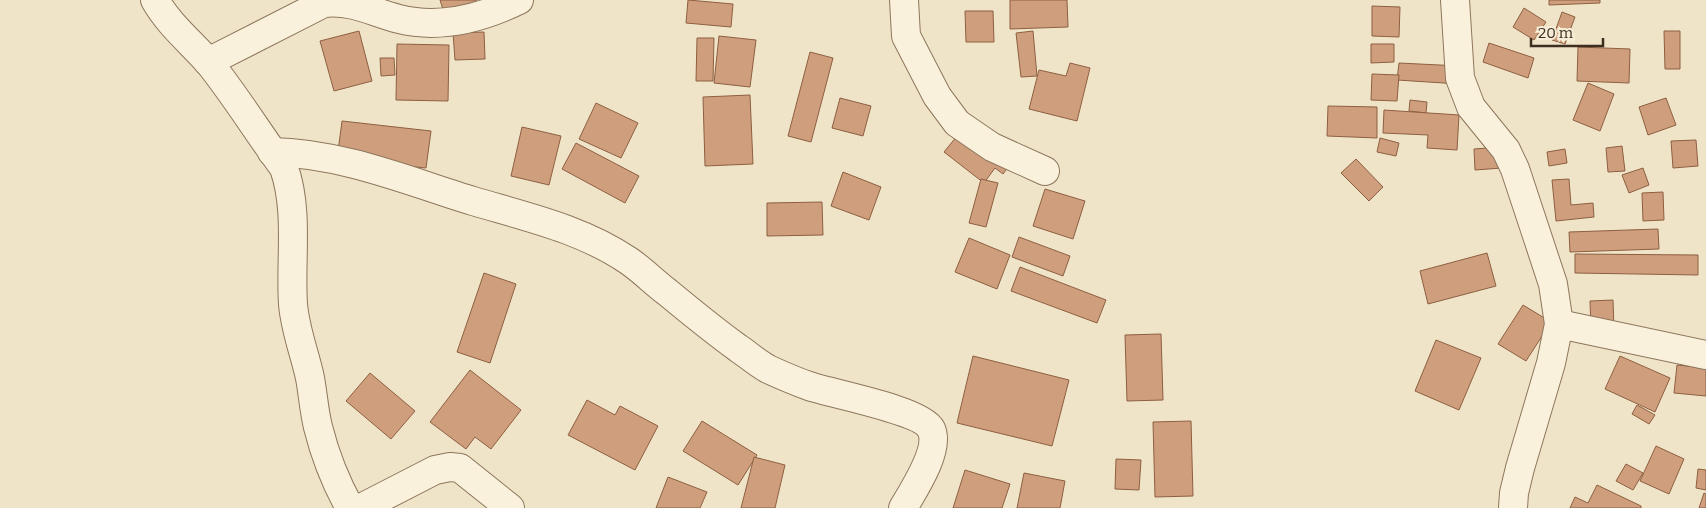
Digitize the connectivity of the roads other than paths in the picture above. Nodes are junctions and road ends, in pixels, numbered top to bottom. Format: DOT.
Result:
graph roads {
  1 [pos="155,0"];
  2 [pos="519,0"];
  3 [pos="904,0"];
  4 [pos="1455,0"];
  5 [pos="208,62"];
  6 [pos="272,152"];
  7 [pos="1045,171"];
  8 [pos="1559,324"];
  9 [pos="1706,355"];
  10 [pos="350,508"];
  11 [pos="361,508"];
  12 [pos="510,508"];
  13 [pos="903,508"];
  14 [pos="1513,508"];
  1 -- 5 [label="street"];
  2 -- 5 [label="street"];
  3 -- 7 [label="street"];
  4 -- 8 [label="street"];
  5 -- 6 [label="street"];
  6 -- 10 [label="street"];
  6 -- 13 [label="street"];
  8 -- 9 [label="street"];
  8 -- 14 [label="street"];
  11 -- 12 [label="street"];
}
